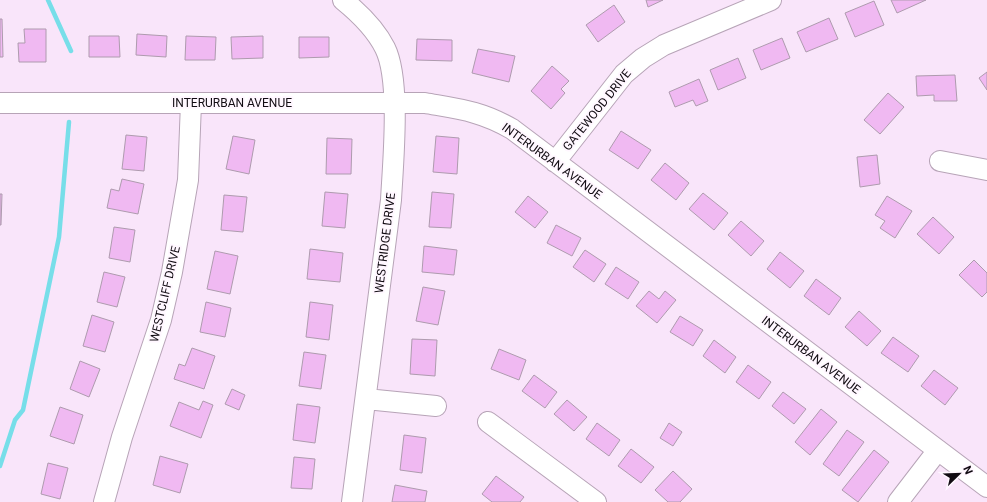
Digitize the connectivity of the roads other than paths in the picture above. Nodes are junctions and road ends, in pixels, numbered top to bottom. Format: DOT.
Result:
graph roads {
  1 [pos="343,0"];
  2 [pos="771,0"];
  3 [pos="0,102"];
  4 [pos="191,103"];
  5 [pos="394,103"];
  6 [pos="940,161"];
  7 [pos="555,162"];
  8 [pos="987,170"];
  9 [pos="366,399"];
  10 [pos="436,406"];
  11 [pos="488,422"];
  12 [pos="938,450"];
  13 [pos="987,487"];
  14 [pos="104,502"];
  15 [pos="352,502"];
  16 [pos="596,502"];
  17 [pos="898,502"];
  1 -- 5 [label="street, WESTRIDGE DRIVE"];
  2 -- 7 [label="street, GATEWOOD DRIVE"];
  3 -- 4 [label="street, INTERURBAN AVENUE"];
  4 -- 5 [label="street, INTERURBAN AVENUE"];
  4 -- 14 [label="street, WESTCLIFF DRIVE"];
  5 -- 7 [label="street, INTERURBAN AVENUE"];
  5 -- 9 [label="street, WESTRIDGE DRIVE"];
  6 -- 8 [label="street"];
  7 -- 12 [label="street, INTERURBAN AVENUE"];
  9 -- 10 [label="street"];
  9 -- 15 [label="street, WESTRIDGE DRIVE"];
  11 -- 16 [label="street"];
  12 -- 13 [label="street, INTERURBAN AVENUE"];
  12 -- 17 [label="street"];
}
